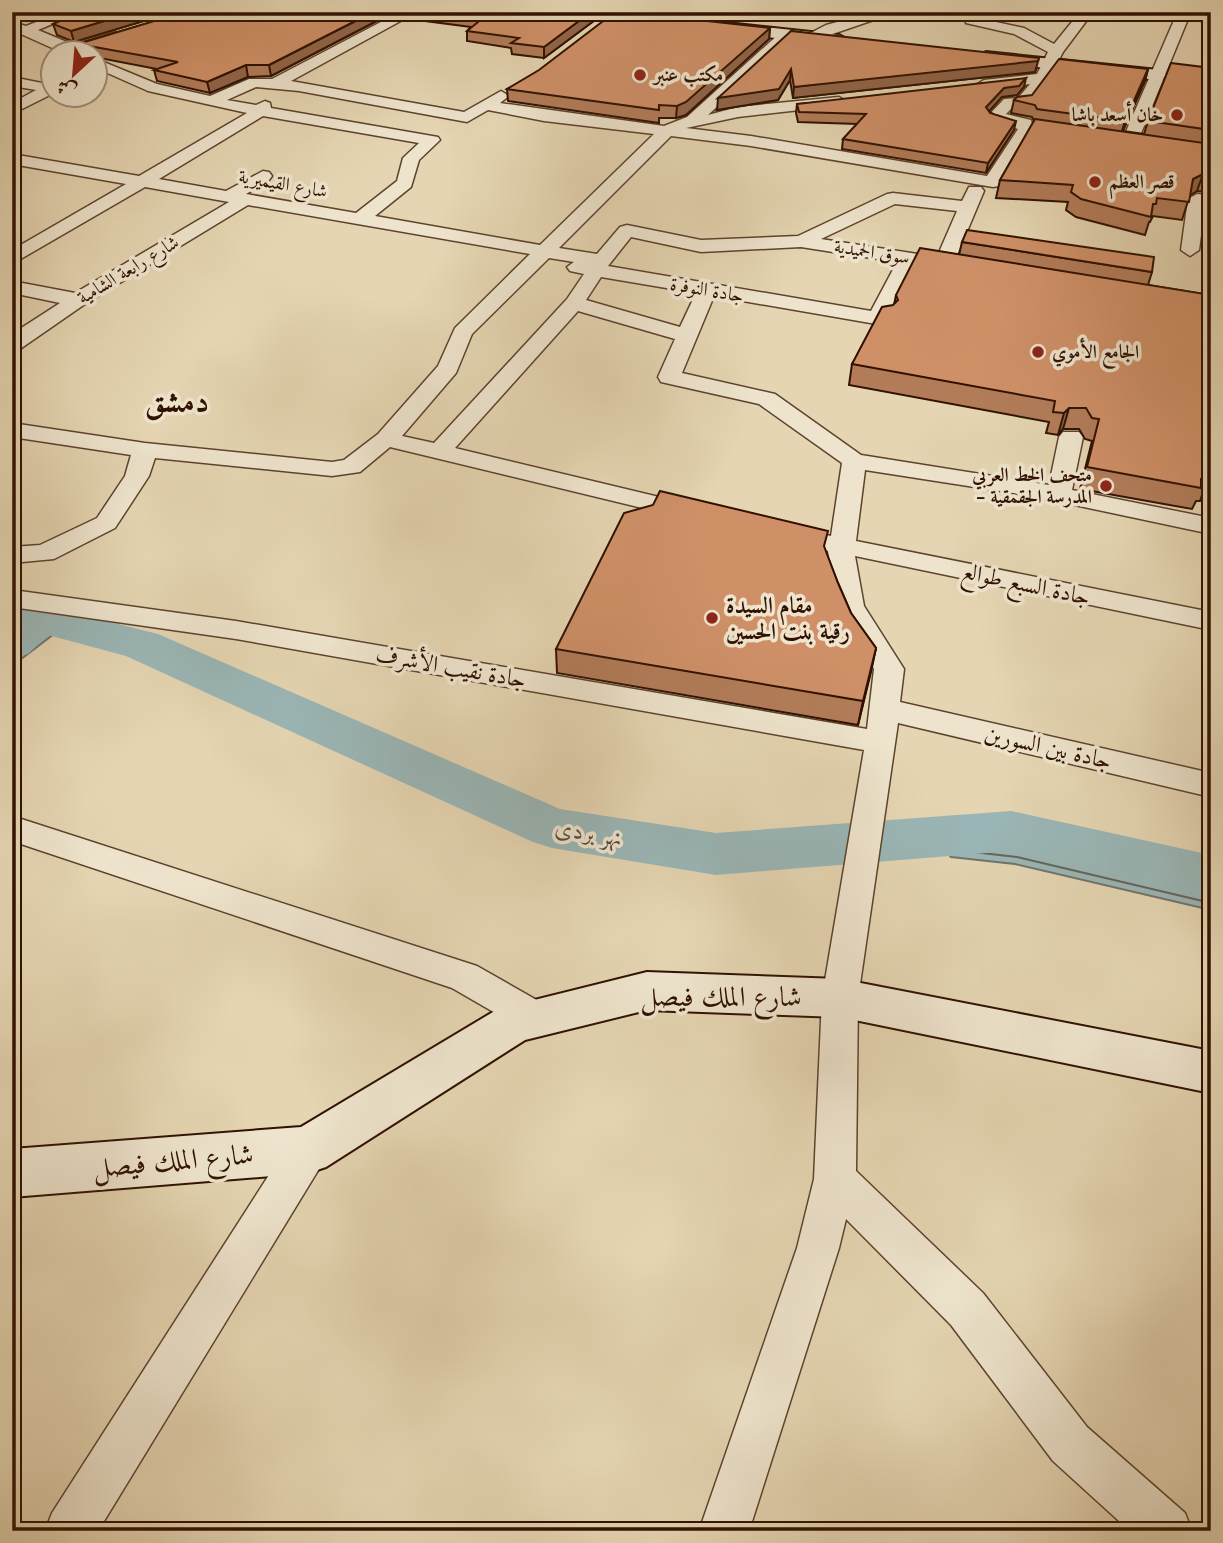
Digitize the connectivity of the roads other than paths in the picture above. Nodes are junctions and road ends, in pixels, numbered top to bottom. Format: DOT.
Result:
graph roads {
  1 [pos="75,12"];
  2 [pos="411,12"];
  3 [pos="590,12"];
  4 [pos="891,12"];
  5 [pos="972,12"];
  6 [pos="1087,12"];
  7 [pos="1158,12"];
  8 [pos="617,14"];
  9 [pos="1184,15"];
  10 [pos="1211,18"];
  11 [pos="12,26"];
  12 [pos="29,29"];
  13 [pos="133,30"];
  14 [pos="594,31"];
  15 [pos="786,35"];
  16 [pos="810,37"];
  17 [pos="43,38"];
  18 [pos="108,39"];
  19 [pos="850,41"];
  20 [pos="969,55"];
  21 [pos="1049,64"];
  22 [pos="108,65"];
  23 [pos="1158,75"];
  24 [pos="12,81"];
  25 [pos="276,83"];
  26 [pos="299,86"];
  27 [pos="965,87"];
  28 [pos="513,88"];
  29 [pos="849,101"];
  30 [pos="209,102"];
  31 [pos="484,105"];
  32 [pos="12,109"];
  33 [pos="256,112"];
  34 [pos="467,117"];
  35 [pos="1026,128"];
  36 [pos="668,130"];
  37 [pos="1090,137"];
  38 [pos="432,140"];
  39 [pos="1129,143"];
  40 [pos="12,159"];
  41 [pos="263,176"];
  42 [pos="980,180"];
  43 [pos="142,181"];
  44 [pos="238,197"];
  45 [pos="1211,200"];
  46 [pos="968,207"];
  47 [pos="361,218"];
  48 [pos="801,241"];
  49 [pos="1190,250"];
  50 [pos="541,255"];
  51 [pos="12,258"];
  52 [pos="909,258"];
  53 [pos="944,263"];
  54 [pos="598,265"];
  55 [pos="984,270"];
  56 [pos="12,287"];
  57 [pos="707,290"];
  58 [pos="78,300"];
  59 [pos="574,303"];
  60 [pos="687,336"];
  61 [pos="12,344"];
  62 [pos="12,430"];
  63 [pos="1071,437"];
  64 [pos="386,439"];
  65 [pos="145,450"];
  66 [pos="439,452"];
  67 [pos="854,461"];
  68 [pos="1059,495"];
  69 [pos="721,519"];
  70 [pos="1211,526"];
  71 [pos="761,529"];
  72 [pos="842,548"];
  73 [pos="12,555"];
  74 [pos="20,600"];
  75 [pos="1211,621"];
  76 [pos="883,726"];
  77 [pos="1211,785"];
  78 [pos="12,828"];
  79 [pos="840,998"];
  80 [pos="536,1018"];
  81 [pos="1211,1072"];
  82 [pos="308,1150"];
  83 [pos="12,1173"];
  84 [pos="835,1179"];
  85 [pos="70,1531"];
  86 [pos="724,1531"];
  87 [pos="1167,1531"];
  1 -- 12 [label="street"];
  2 -- 25 [label="street"];
  3 -- 8 [label="street"];
  4 -- 16 [label="street"];
  5 -- 21 [label="street"];
  6 -- 21 [label="street"];
  7 -- 9 [label="street"];
  8 -- 14 [label="street"];
  8 -- 15 [label="street"];
  9 -- 10 [label="street"];
  9 -- 23 [label="street"];
  11 -- 12 [label="street"];
  12 -- 17 [label="street"];
  13 -- 18 [label="street"];
  15 -- 16 [label="street"];
  15 -- 36 [label="street"];
  16 -- 19 [label="street"];
  20 -- 21 [label="street"];
  21 -- 23 [label="street"];
  21 -- 27 [label="street"];
  21 -- 35 [label="street"];
  22 -- 30 [label="street"];
  23 -- 39 [label="street"];
  24 -- 32 [label="street"];
  25 -- 26 [label="street"];
  25 -- 30 [label="street"];
  26 -- 33 [label="street"];
  26 -- 34 [label="street"];
  28 -- 31 [label="street"];
  29 -- 36 [label="street"];
  30 -- 33 [label="street"];
  31 -- 34 [label="street"];
  31 -- 36 [label="street"];
  33 -- 38 [label="street"];
  33 -- 43 [label="street"];
  34 -- 38 [label="street"];
  35 -- 37 [label="street"];
  35 -- 42 [label="street"];
  36 -- 42 [label="street"];
  36 -- 50 [label="street"];
  38 -- 47 [label="street"];
  40 -- 43 [label="street, شارع القيميرية"];
  41 -- 44 [label="street, شارع رابعة الشامية"];
  42 -- 46 [label="street"];
  43 -- 44 [label="street, شارع القيميرية"];
  43 -- 51 [label="street"];
  44 -- 47 [label="street, شارع القيميرية"];
  44 -- 58 [label="street, شارع رابعة الشامية"];
  45 -- 49 [label="street"];
  46 -- 48 [label="street"];
  46 -- 53 [label="street"];
  47 -- 50 [label="street, شارع القيميرية"];
  48 -- 52 [label="street, سوق الحميدية"];
  48 -- 54 [label="street, سوق الحميدية"];
  50 -- 54 [label="street, جادة النوفرة"];
  50 -- 64 [label="street"];
  52 -- 53 [label="street, سوق الحميدية"];
  52 -- 57 [label="street, جادة النوفرة"];
  53 -- 55 [label="street, سوق الحميدية"];
  54 -- 57 [label="street, جادة النوفرة"];
  54 -- 59 [label="street"];
  56 -- 58 [label="street"];
  57 -- 60 [label="street"];
  58 -- 61 [label="street, شارع رابعة الشامية"];
  59 -- 60 [label="street"];
  59 -- 66 [label="street"];
  60 -- 67 [label="street"];
  62 -- 65 [label="street"];
  63 -- 68 [label="street"];
  64 -- 65 [label="street"];
  64 -- 66 [label="street"];
  65 -- 73 [label="street"];
  66 -- 69 [label="street"];
  67 -- 68 [label="street"];
  67 -- 72 [label="street"];
  68 -- 70 [label="street"];
  71 -- 72 [label="street, جادة السبع طوالع"];
  72 -- 75 [label="street, جادة السبع طوالع"];
  72 -- 76 [label="street"];
  74 -- 76 [label="street, جادة نقيب الأشرف"];
  76 -- 77 [label="street, جادة بين السورين"];
  76 -- 79 [label="street"];
  78 -- 80 [label="street"];
  79 -- 80 [label="street, شارع الملك فيصل"];
  79 -- 81 [label="street, شارع الملك فيصل"];
  79 -- 84 [label="street"];
  80 -- 82 [label="street, شارع الملك فيصل"];
  82 -- 83 [label="street, شارع الملك فيصل"];
  82 -- 85 [label="street"];
  84 -- 86 [label="street"];
  84 -- 87 [label="street"];
}
